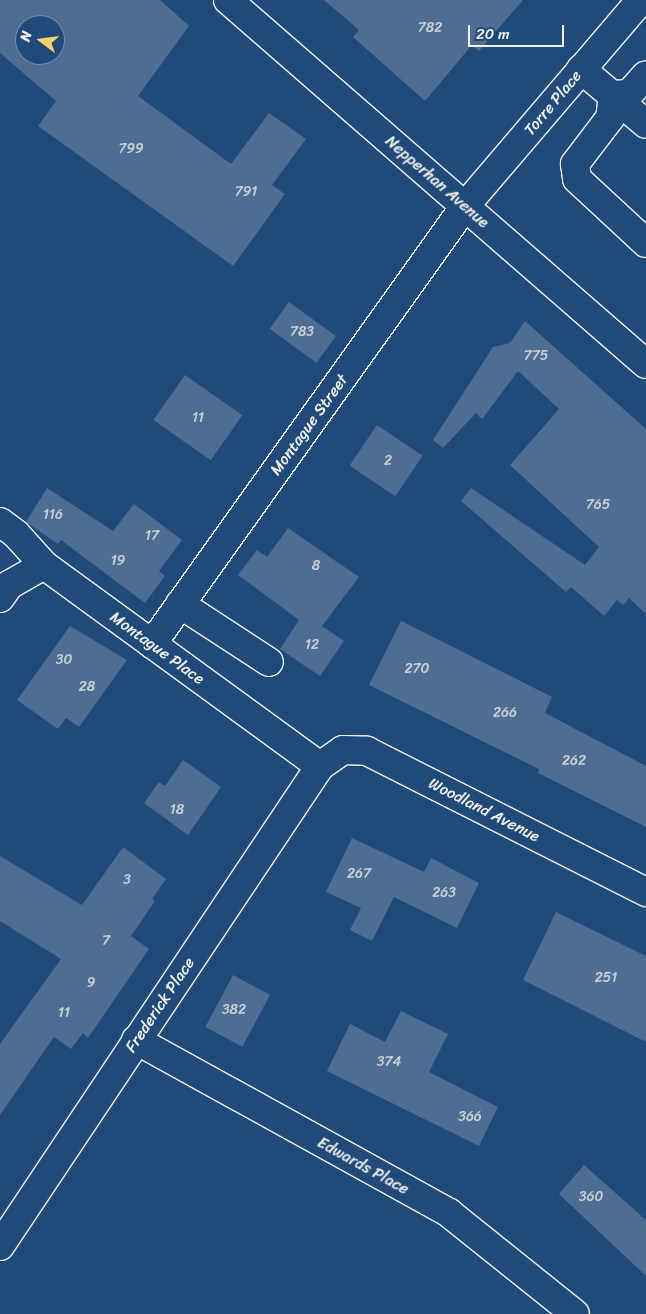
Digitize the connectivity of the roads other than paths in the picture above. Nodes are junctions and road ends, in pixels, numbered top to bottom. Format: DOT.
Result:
graph roads {
  1 [pos="228,0"];
  2 [pos="641,0"];
  3 [pos="581,69"];
  4 [pos="646,75"];
  5 [pos="613,95"];
  6 [pos="646,124"];
  7 [pos="465,206"];
  8 [pos="646,243"];
  9 [pos="646,364"];
  10 [pos="0,522"];
  11 [pos="44,565"];
  12 [pos="0,598"];
  13 [pos="180,604"];
  14 [pos="152,644"];
  15 [pos="269,662"];
  16 [pos="320,766"];
  17 [pos="646,892"];
  18 [pos="136,1040"];
  19 [pos="0,1246"];
  20 [pos="575,1314"];
  1 -- 7 [label="street, Nepperhan Avenue"];
  2 -- 3 [label="street, Torre Place"];
  3 -- 5 [label="street"];
  3 -- 7 [label="street, Torre Place"];
  4 -- 5 [label="street"];
  5 -- 6 [label="street"];
  5 -- 8 [label="street"];
  7 -- 9 [label="street, Nepperhan Avenue"];
  7 -- 13 [label="street, Montague Street"];
  10 -- 11 [label="street, Montague Place"];
  11 -- 12 [label="street"];
  11 -- 14 [label="street, Montague Place"];
  13 -- 14 [label="street, Montague Street"];
  13 -- 15 [label="street"];
  14 -- 16 [label="street, Montague Place"];
  16 -- 17 [label="street, Woodland Avenue"];
  16 -- 18 [label="street, Frederick Place"];
  18 -- 19 [label="street, Frederick Place"];
  18 -- 20 [label="street, Edwards Place"];
}
